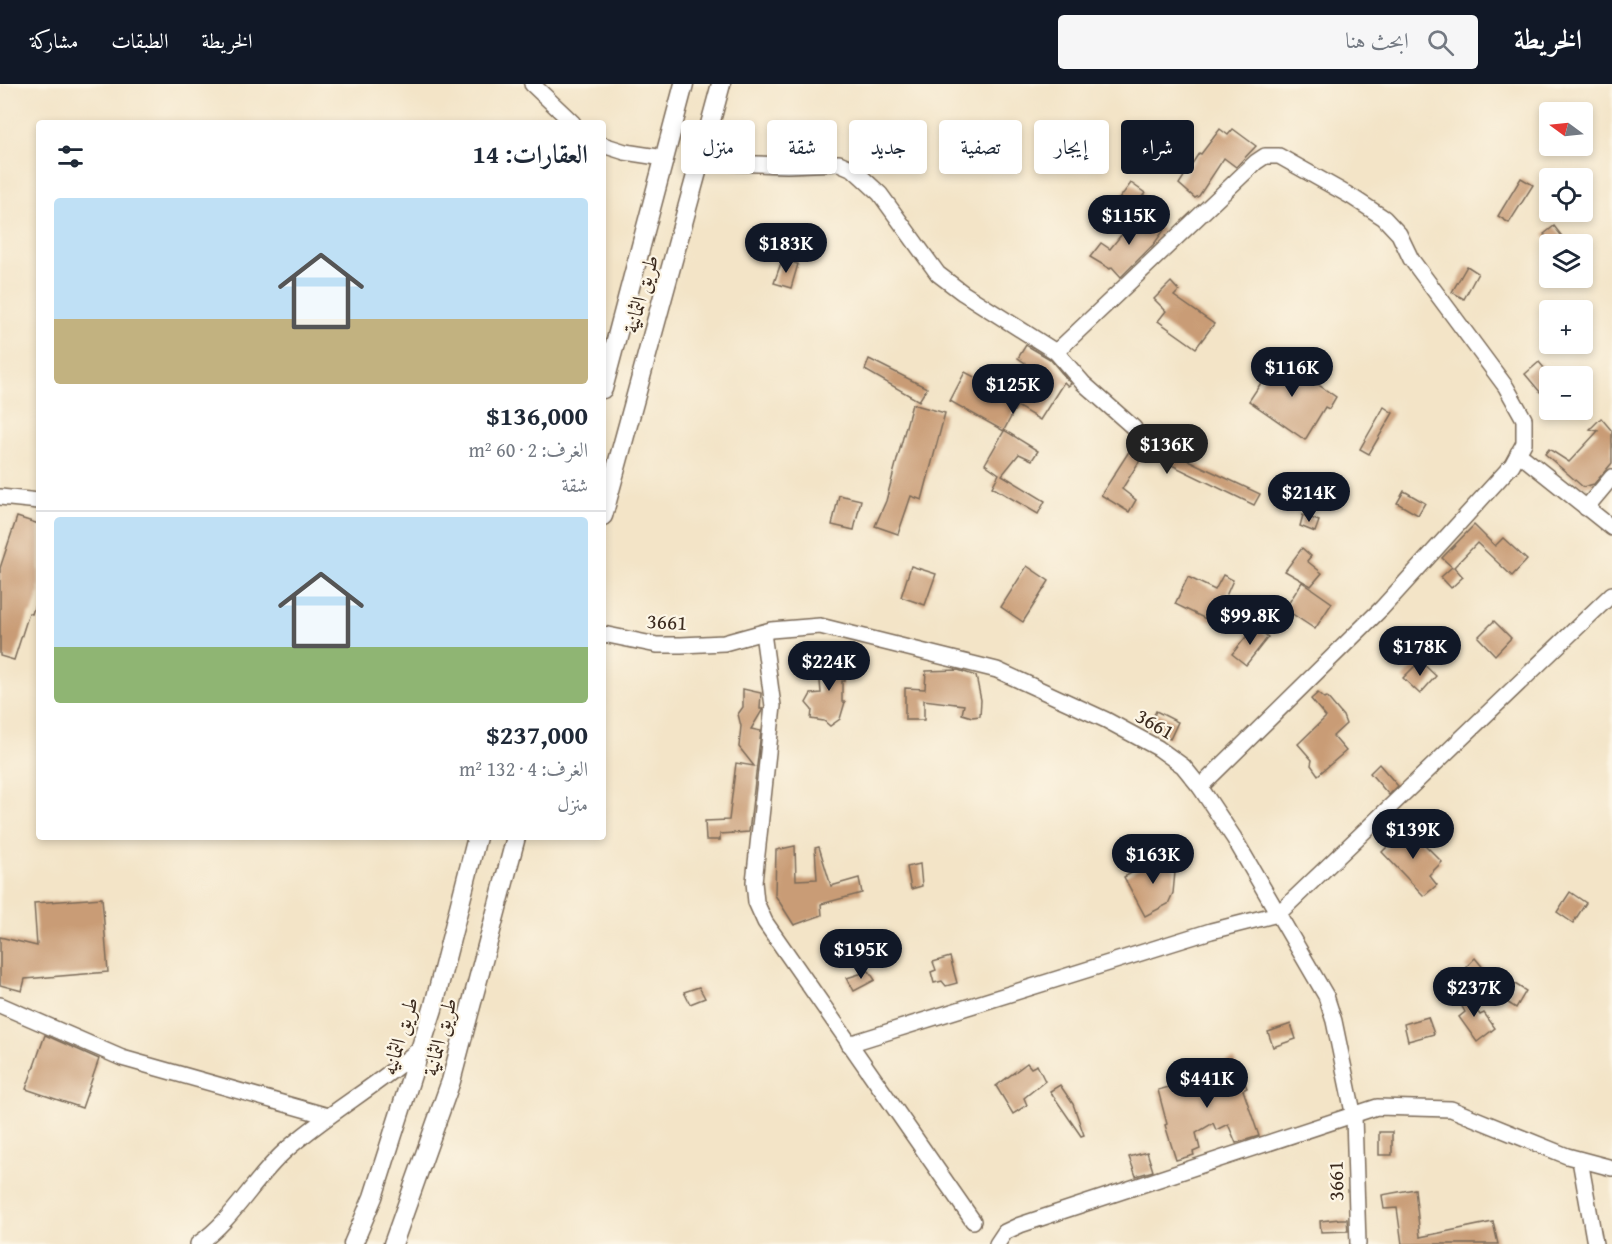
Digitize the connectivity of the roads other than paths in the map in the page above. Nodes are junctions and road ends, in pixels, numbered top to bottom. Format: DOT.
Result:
graph roads {
  1 [pos="531,84"];
  2 [pos="684,84"];
  3 [pos="721,84"];
  4 [pos="570,120"];
  5 [pos="712,120"];
  6 [pos="606,146"];
  7 [pos="664,158"];
  8 [pos="755,164"];
  9 [pos="698,174"];
  10 [pos="1056,352"];
  11 [pos="606,378"];
  12 [pos="1134,428"];
  13 [pos="1518,453"];
  14 [pos="1612,477"];
  15 [pos="0,497"];
  16 [pos="36,501"];
  17 [pos="606,505"];
  18 [pos="1586,508"];
  19 [pos="1612,528"];
  20 [pos="1612,594"];
  21 [pos="763,633"];
  22 [pos="606,635"];
  23 [pos="1200,787"];
  24 [pos="476,840"];
  25 [pos="515,840"];
  26 [pos="1278,914"];
  27 [pos="0,1005"];
  28 [pos="849,1044"];
  29 [pos="420,1048"];
  30 [pos="328,1116"];
  31 [pos="1354,1117"];
  32 [pos="1580,1160"];
  33 [pos="1612,1168"];
  34 [pos="974,1221"];
  35 [pos="198,1244"];
  36 [pos="353,1244"];
  37 [pos="393,1244"];
  38 [pos="997,1244"];
  39 [pos="1358,1244"];
  40 [pos="1595,1244"];
  1 -- 4 [label="street"];
  2 -- 7 [label="street"];
  3 -- 5 [label="street, طريق الثمانية"];
  6 -- 7 [label="street"];
  7 -- 11 [label="street"];
  8 -- 10 [label="street"];
  9 -- 17 [label="street, طريق الثمانية"];
  10 -- 12 [label="street"];
  10 -- 13 [label="street"];
  13 -- 18 [label="street"];
  13 -- 23 [label="street"];
  14 -- 18 [label="street"];
  15 -- 16 [label="street"];
  18 -- 19 [label="street"];
  20 -- 26 [label="street"];
  21 -- 22 [label="street, 3661"];
  21 -- 23 [label="street, 3661"];
  21 -- 28 [label="street"];
  23 -- 26 [label="street, 3661"];
  24 -- 29 [label="street, طريق الثمانيه"];
  25 -- 37 [label="street, طريق الثمانية"];
  26 -- 28 [label="street"];
  26 -- 31 [label="street, 3661"];
  27 -- 30 [label="street"];
  28 -- 34 [label="street"];
  29 -- 30 [label="street"];
  29 -- 36 [label="street, طريق الثمانيه"];
  30 -- 35 [label="street"];
  31 -- 32 [label="street"];
  31 -- 38 [label="street"];
  31 -- 39 [label="street, 3661"];
  32 -- 33 [label="street"];
  32 -- 40 [label="street"];
}
